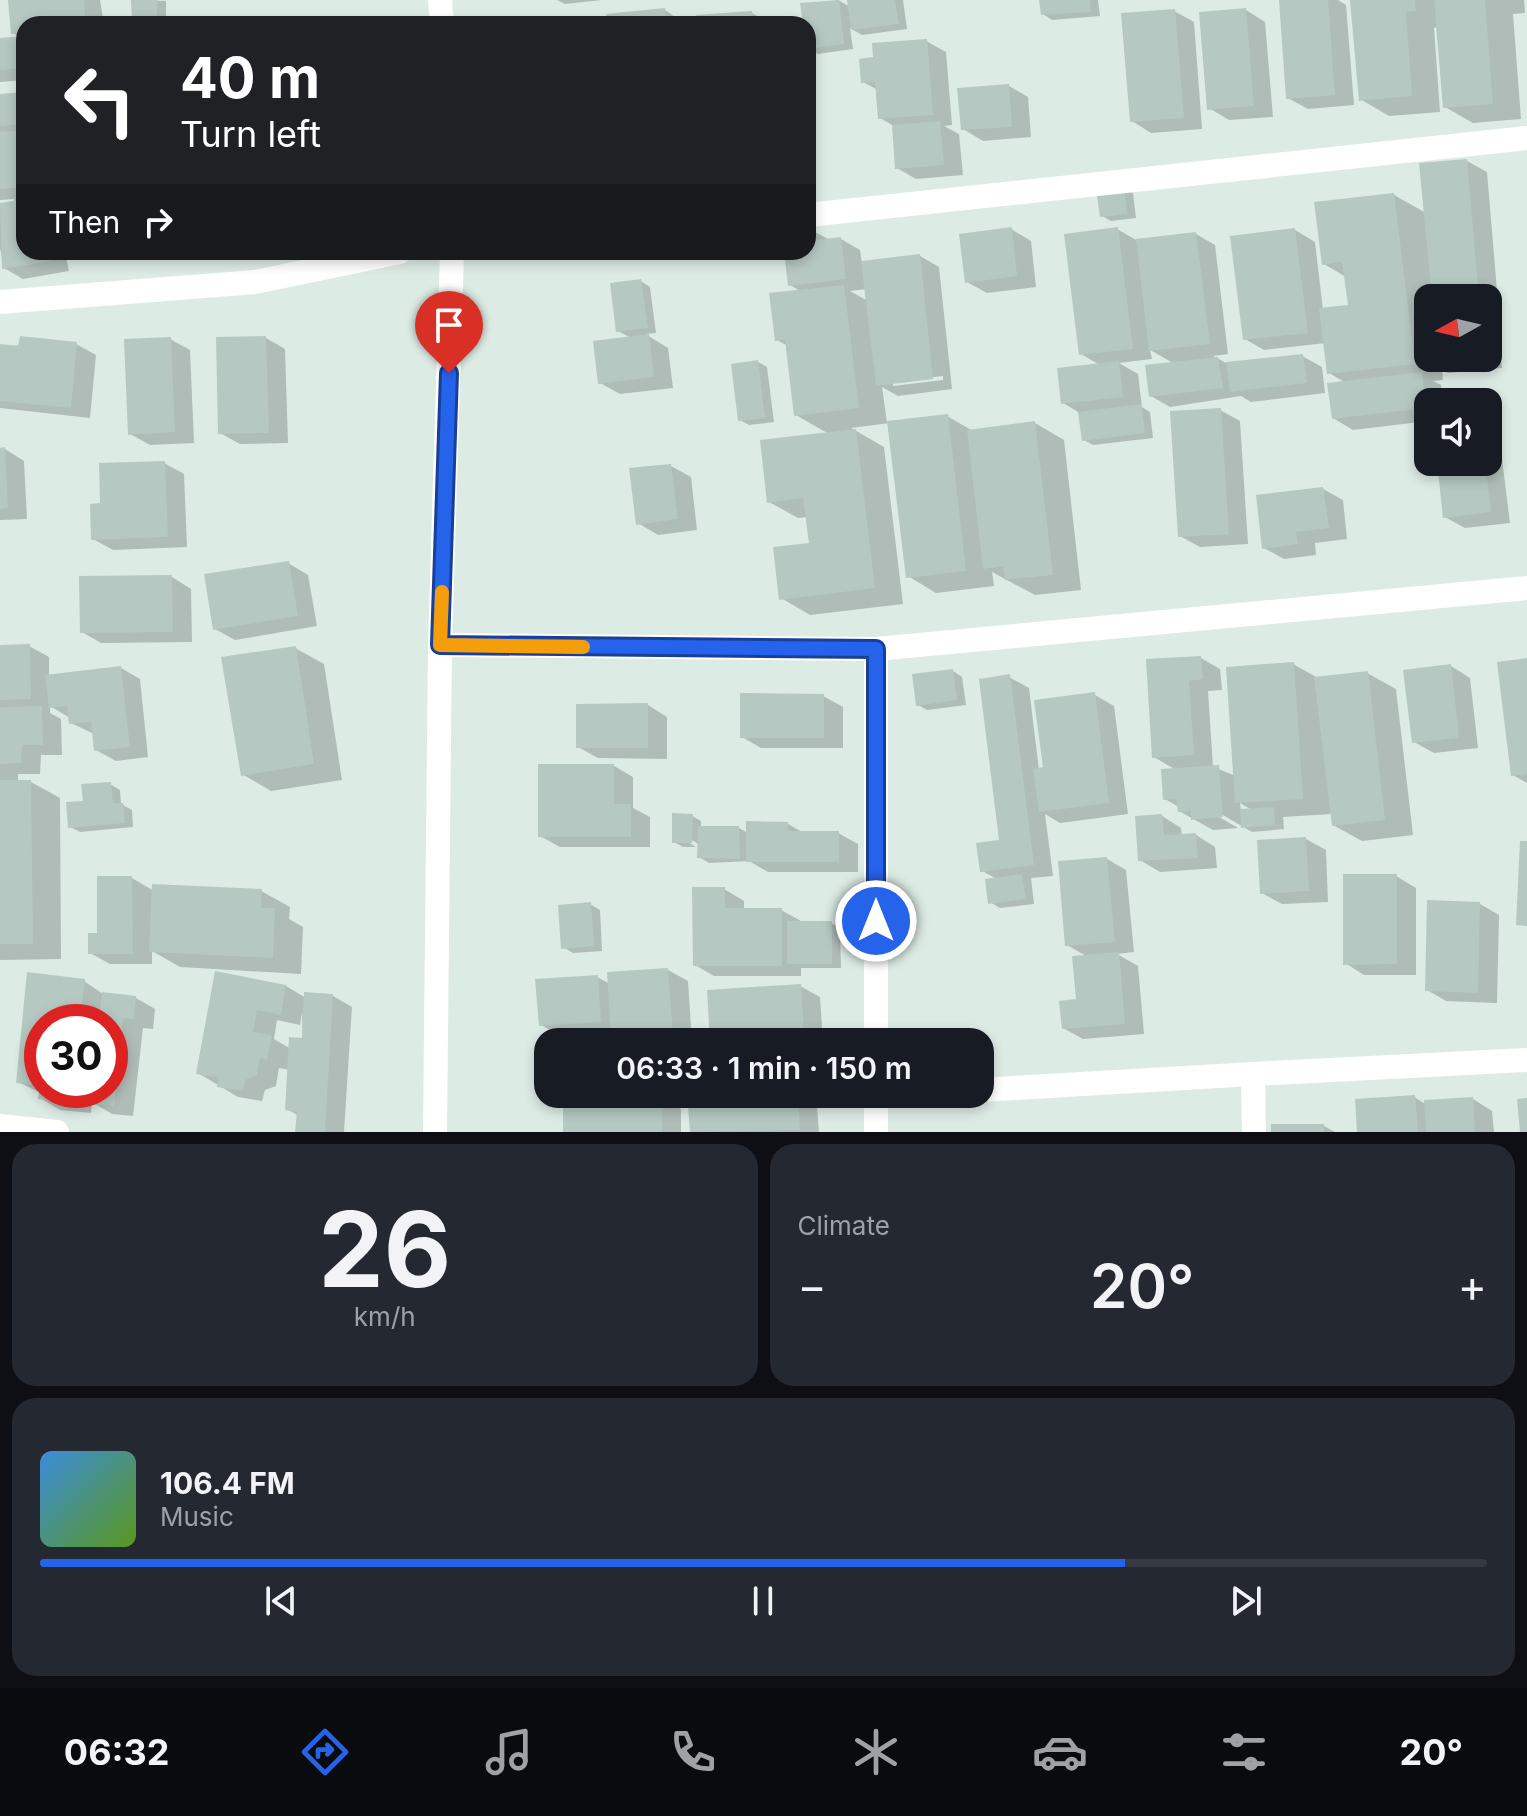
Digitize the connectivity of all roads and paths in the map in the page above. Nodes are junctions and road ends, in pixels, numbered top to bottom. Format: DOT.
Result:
graph roads {
  1 [pos="1527,138"];
  2 [pos="816,214"];
  3 [pos="361,260"];
  4 [pos="452,260"];
  5 [pos="0,302"];
  6 [pos="1527,588"];
  7 [pos="440,645"];
  8 [pos="876,649"];
  9 [pos="876,1028"];
  10 [pos="1527,1060"];
  11 [pos="1253,1074"];
  12 [pos="994,1089"];
  13 [pos="876,1108"];
  14 [pos="0,1126"];
  15 [pos="57,1132"];
  16 [pos="435,1132"];
  17 [pos="876,1132"];
  18 [pos="1254,1132"];
  1 -- 2 [label="street"];
  3 -- 5 [label="street"];
  4 -- 7 [label="street"];
  6 -- 8 [label="street"];
  7 -- 8 [label="street"];
  7 -- 16 [label="street"];
  8 -- 9 [label="street"];
  10 -- 11 [label="street"];
  11 -- 12 [label="street"];
  11 -- 18 [label="street"];
  13 -- 17 [label="street"];
  14 -- 15 [label="street"];
}
